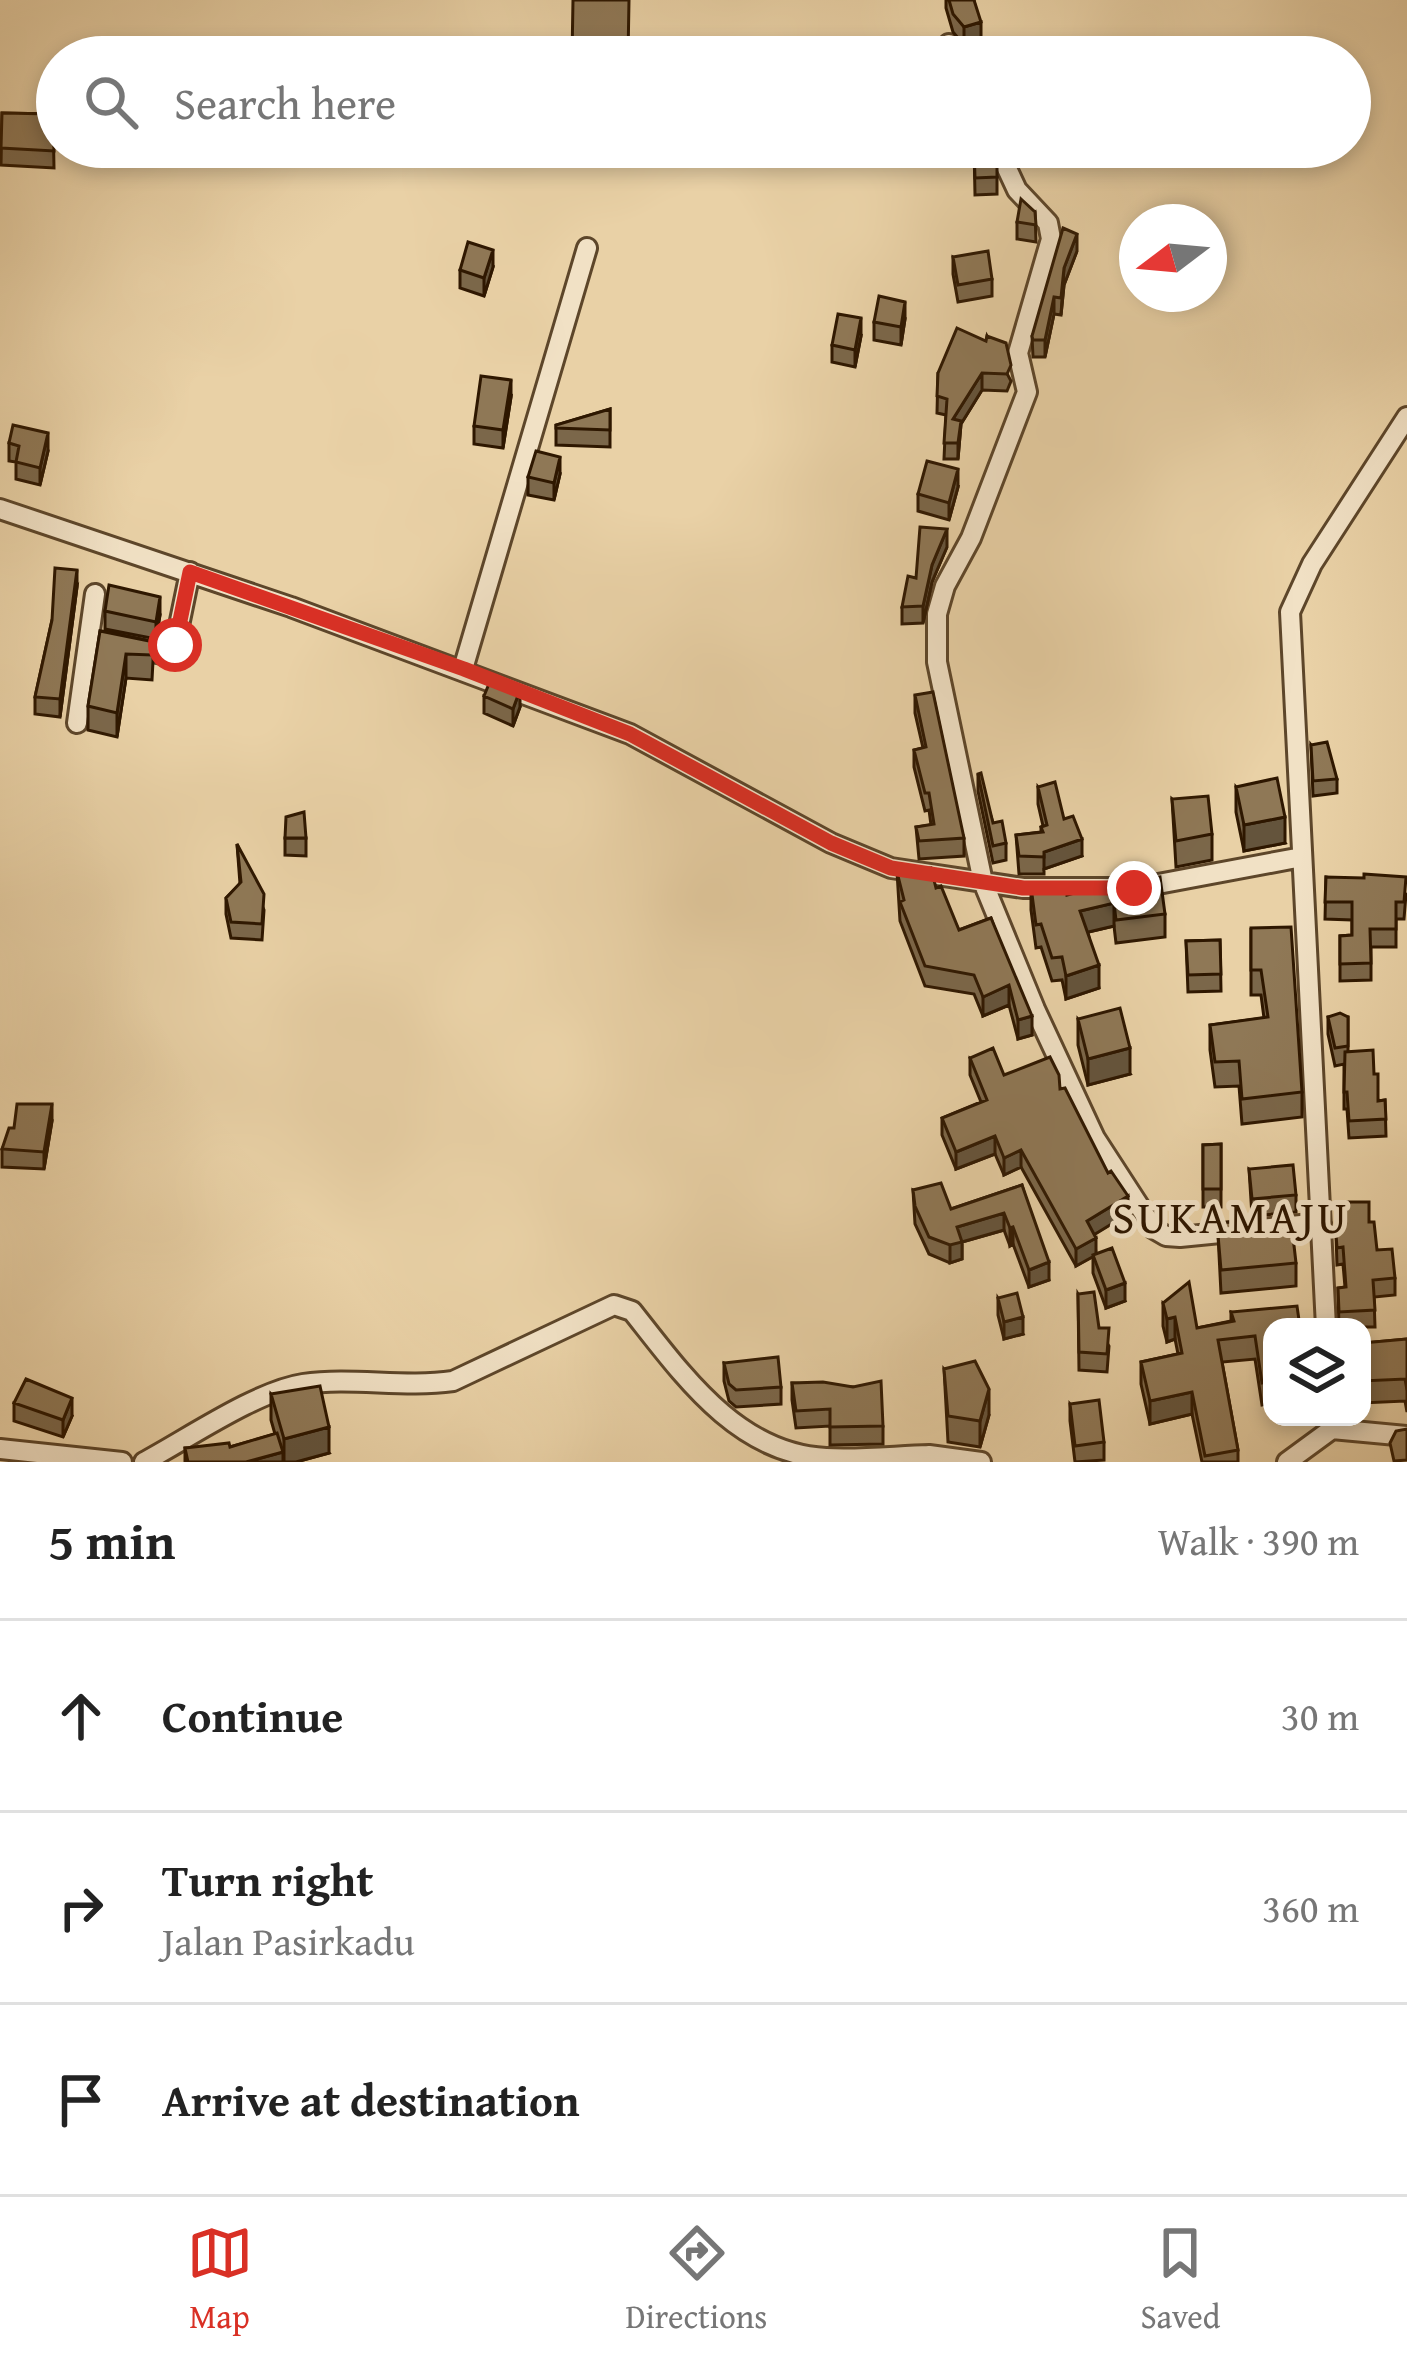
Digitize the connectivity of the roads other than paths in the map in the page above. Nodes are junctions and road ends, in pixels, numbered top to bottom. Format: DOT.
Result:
graph roads {
  1 [pos="1007,168"];
  2 [pos="587,248"];
  3 [pos="1407,416"];
  4 [pos="0,509"];
  5 [pos="190,572"];
  6 [pos="95,594"];
  7 [pos="89,639"];
  8 [pos="464,669"];
  9 [pos="77,723"];
  10 [pos="1302,857"];
  11 [pos="982,883"];
  12 [pos="1321,1223"];
  13 [pos="1326,1318"];
  14 [pos="1328,1426"];
  15 [pos="1349,1426"];
  16 [pos="1407,1436"];
  17 [pos="0,1449"];
  18 [pos="927,1459"];
  19 [pos="122,1462"];
  20 [pos="144,1462"];
  21 [pos="981,1462"];
  22 [pos="1287,1462"];
  1 -- 11 [label="street"];
  2 -- 8 [label="street"];
  3 -- 10 [label="street"];
  4 -- 5 [label="street"];
  5 -- 7 [label="street"];
  5 -- 8 [label="street"];
  6 -- 7 [label="street"];
  7 -- 9 [label="street"];
  8 -- 11 [label="street"];
  10 -- 11 [label="street"];
  10 -- 12 [label="street"];
  11 -- 12 [label="street"];
  12 -- 13 [label="street"];
  14 -- 22 [label="street"];
  15 -- 16 [label="street"];
  17 -- 19 [label="street"];
  18 -- 20 [label="street"];
  18 -- 21 [label="street"];
}
